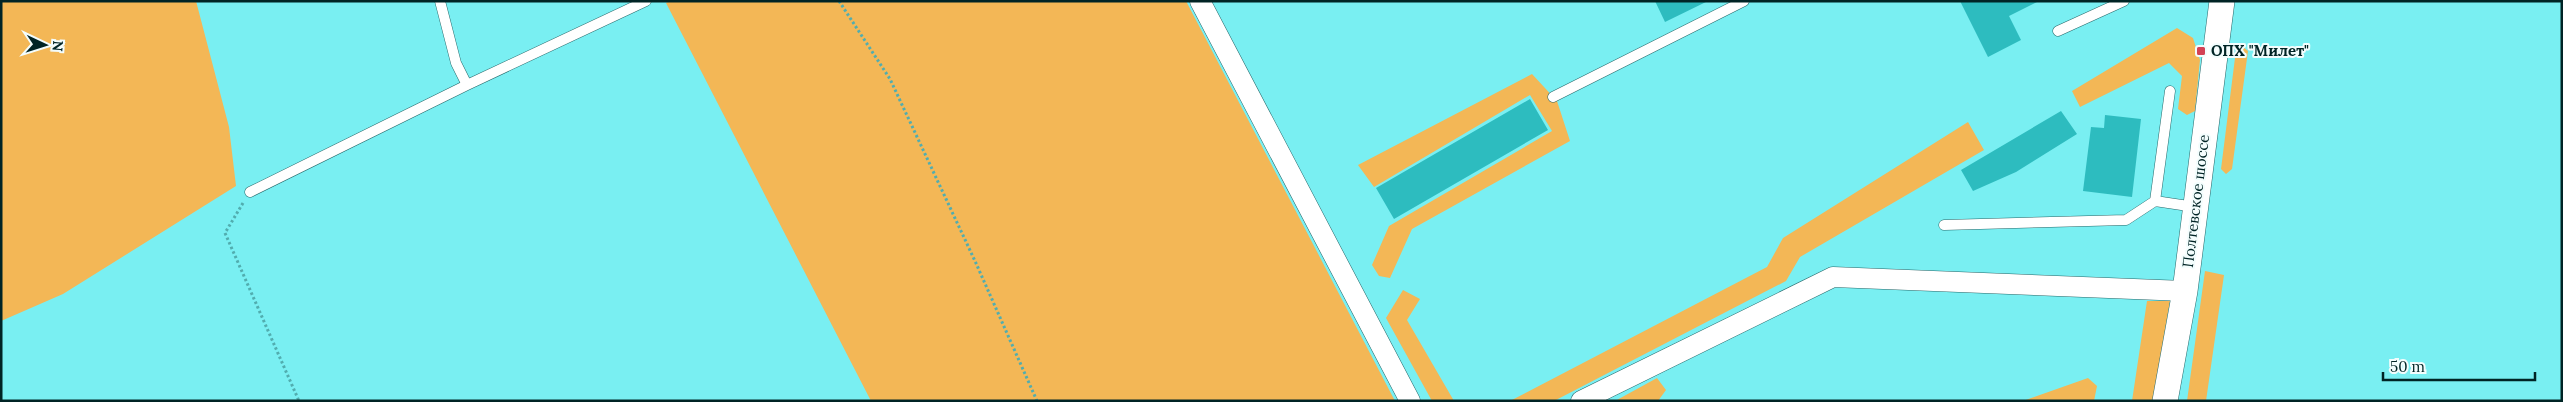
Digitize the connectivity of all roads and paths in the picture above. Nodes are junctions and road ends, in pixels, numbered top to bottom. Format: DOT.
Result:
graph roads {
  1 [pos="440,1"];
  2 [pos="646,1"];
  3 [pos="838,1"];
  4 [pos="1200,1"];
  5 [pos="1744,1"];
  6 [pos="2124,1"];
  7 [pos="2222,1"];
  8 [pos="2058,31"];
  9 [pos="466,85"];
  10 [pos="2170,91"];
  11 [pos="1553,97"];
  12 [pos="250,192"];
  13 [pos="2155,201"];
  14 [pos="2195,207"];
  15 [pos="1944,225"];
  16 [pos="2185,291"];
  17 [pos="299,401"];
  18 [pos="1037,401"];
  19 [pos="1410,401"];
  20 [pos="1581,401"];
  21 [pos="2165,401"];
  1 -- 9 [label="lane"];
  2 -- 9 [label="lane"];
  3 -- 18 [label="path"];
  4 -- 19 [label="street"];
  5 -- 11 [label="lane"];
  6 -- 8 [label="lane"];
  7 -- 14 [label="street, Полтевское шоссе"];
  9 -- 12 [label="lane"];
  10 -- 13 [label="lane"];
  12 -- 17 [label="path"];
  13 -- 14 [label="lane"];
  13 -- 15 [label="lane"];
  14 -- 16 [label="street, Полтевское шоссе"];
  16 -- 20 [label="street"];
  16 -- 21 [label="street, Полтевское шоссе"];
}
